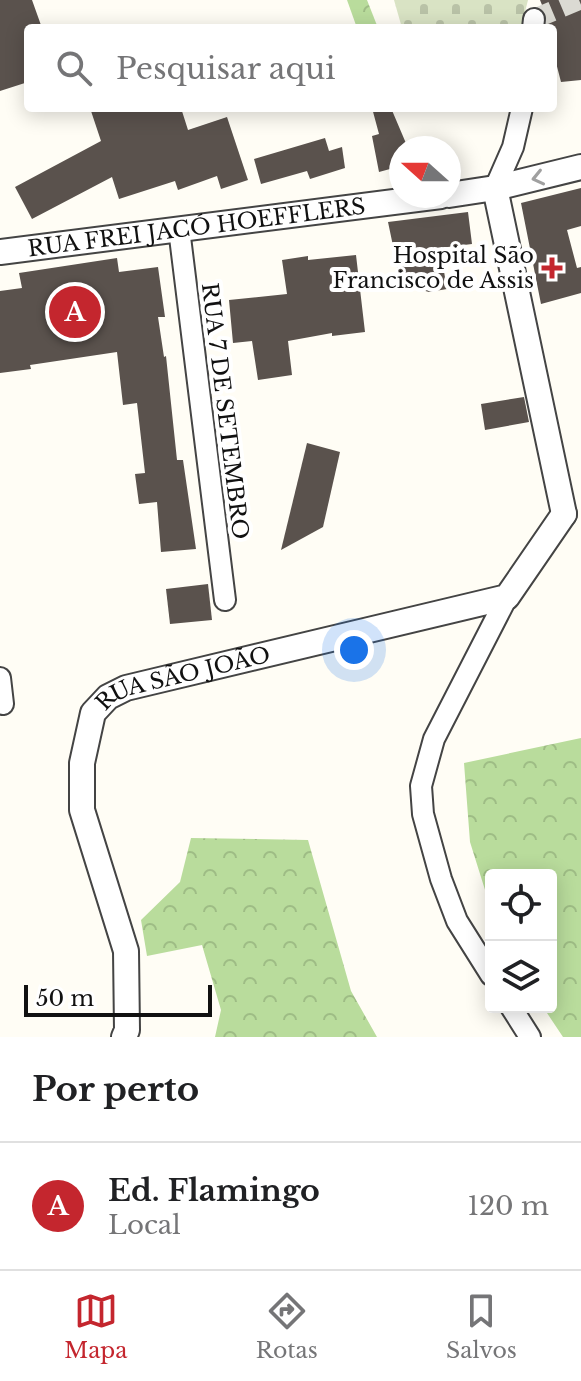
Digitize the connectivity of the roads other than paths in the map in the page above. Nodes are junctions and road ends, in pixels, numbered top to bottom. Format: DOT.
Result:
graph roads {
  1 [pos="521,112"];
  2 [pos="581,167"];
  3 [pos="495,188"];
  4 [pos="461,193"];
  5 [pos="389,203"];
  6 [pos="179,229"];
  7 [pos="0,252"];
  8 [pos="573,513"];
  9 [pos="507,597"];
  10 [pos="225,600"];
  11 [pos="0,678"];
  12 [pos="3,704"];
  13 [pos="485,965"];
  14 [pos="515,1013"];
  15 [pos="124,1037"];
  16 [pos="530,1037"];
  1 -- 3 [label="street"];
  2 -- 3 [label="street, one-way"];
  3 -- 4 [label="street"];
  3 -- 8 [label="street"];
  5 -- 6 [label="street, RUA FREI JACÓ HOEFFLERS"];
  6 -- 7 [label="street, RUA FREI JACÓ HOEFFLERS"];
  6 -- 10 [label="street, RUA 7 DE SETEMBRO"];
  8 -- 9 [label="street"];
  9 -- 13 [label="street"];
  9 -- 15 [label="street, RUA SÃO JOÃO"];
  11 -- 12 [label="street"];
  14 -- 16 [label="street"];
}
